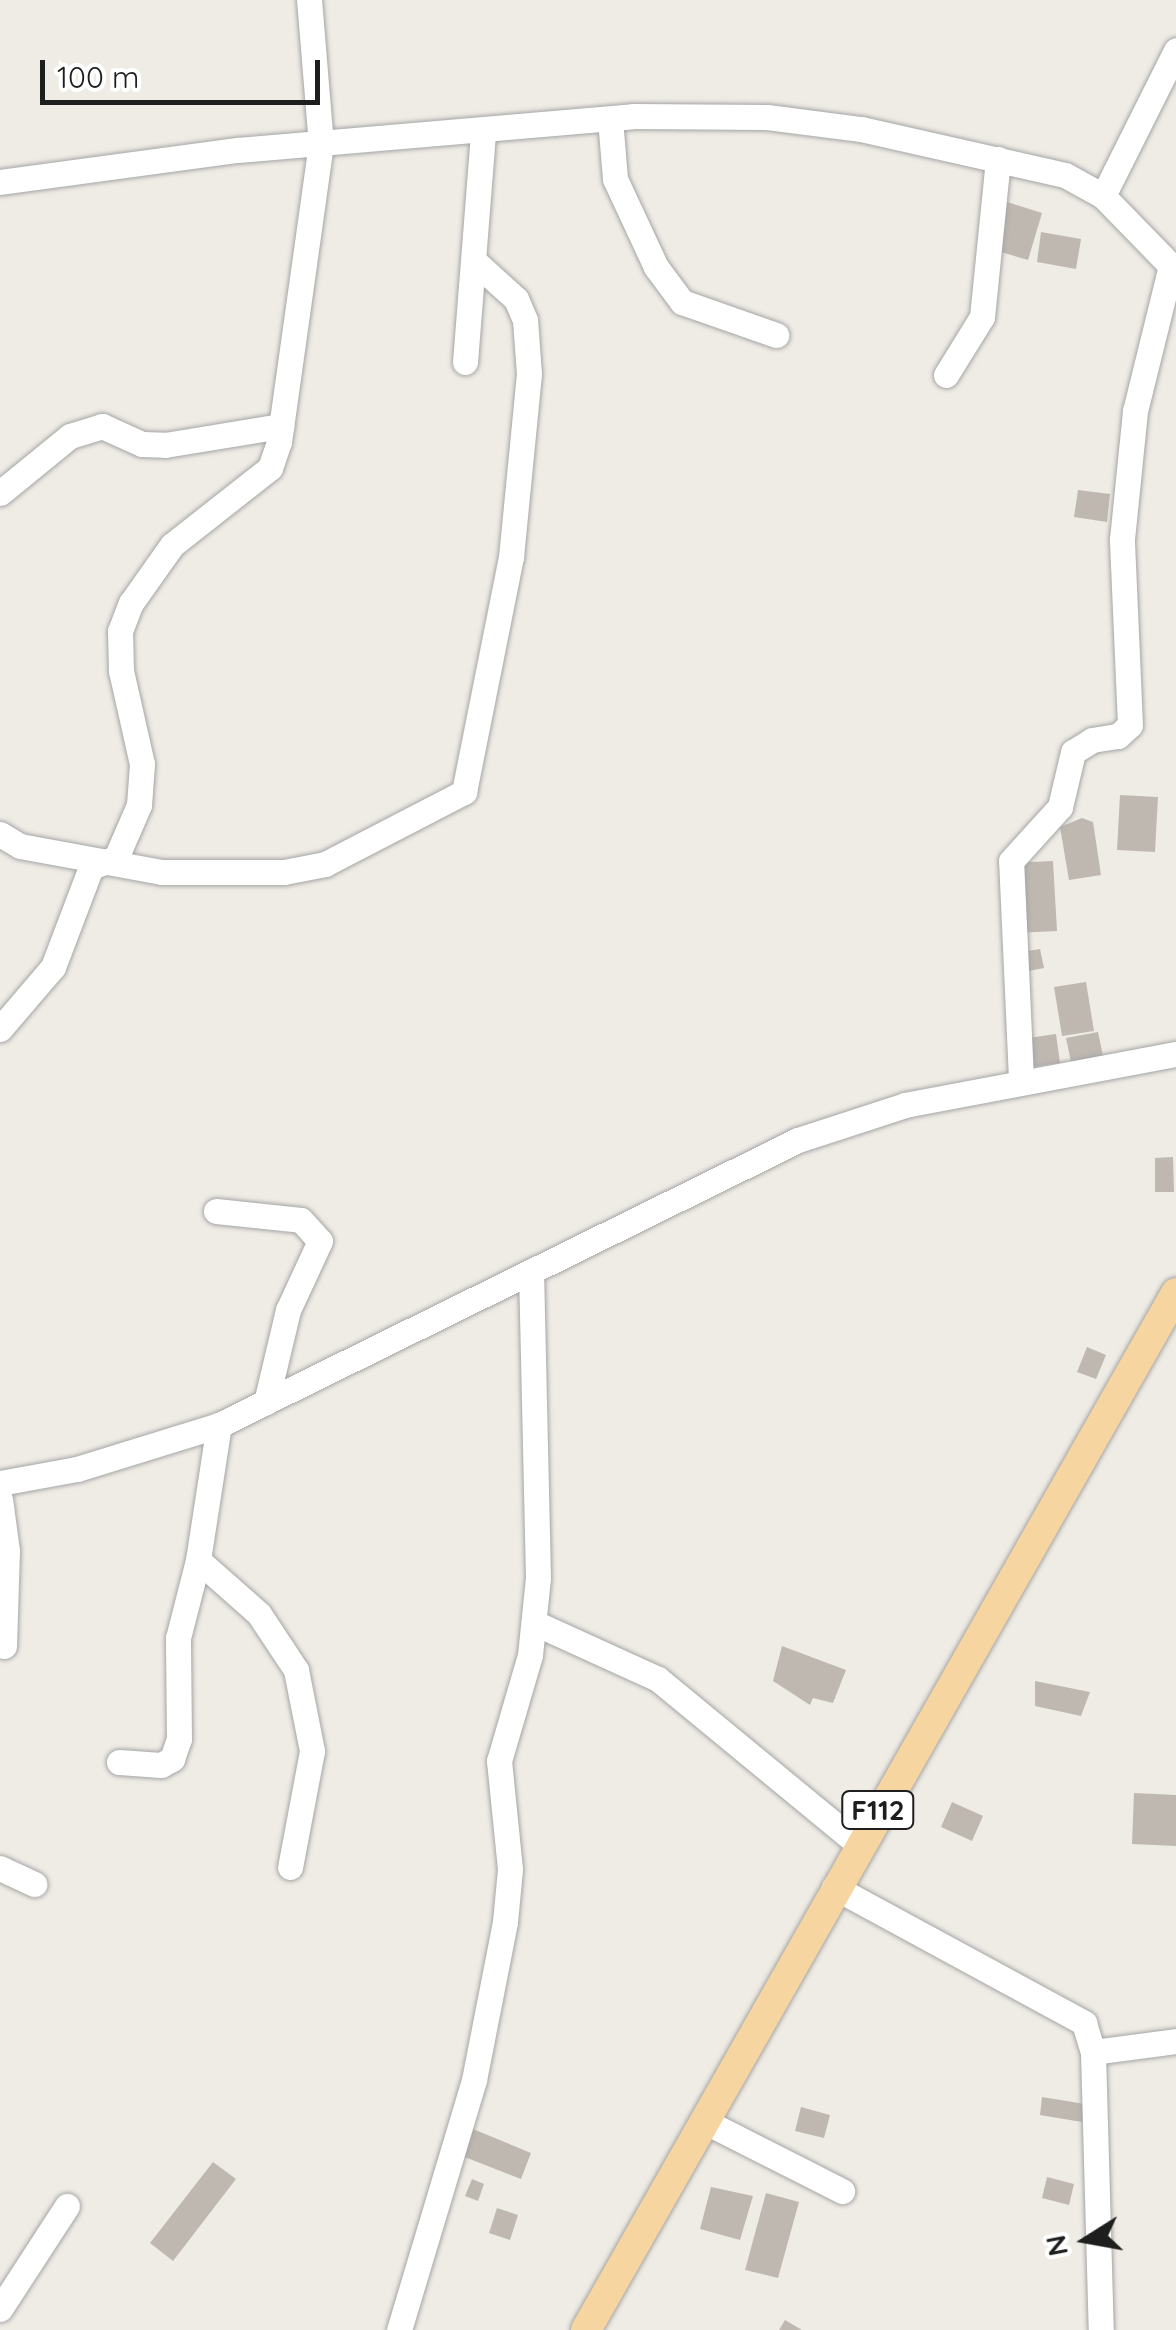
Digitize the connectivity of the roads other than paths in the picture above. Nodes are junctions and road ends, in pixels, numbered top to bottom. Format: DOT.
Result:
graph roads {
  1 [pos="308,0"];
  2 [pos="1176,50"];
  3 [pos="610,119"];
  4 [pos="484,131"];
  5 [pos="321,145"];
  6 [pos="998,159"];
  7 [pos="0,182"];
  8 [pos="1104,196"];
  9 [pos="475,262"];
  10 [pos="1174,268"];
  11 [pos="776,334"];
  12 [pos="465,362"];
  13 [pos="946,375"];
  14 [pos="281,426"];
  15 [pos="0,493"];
  16 [pos="0,834"];
  17 [pos="102,862"];
  18 [pos="0,1029"];
  19 [pos="1176,1054"];
  20 [pos="1021,1079"];
  21 [pos="216,1211"];
  22 [pos="532,1275"];
  23 [pos="1176,1293"];
  24 [pos="266,1402"];
  25 [pos="219,1425"];
  26 [pos="0,1483"];
  27 [pos="0,1500"];
  28 [pos="198,1560"];
  29 [pos="535,1623"];
  30 [pos="4,1646"];
  31 [pos="118,1762"];
  32 [pos="858,1844"];
  33 [pos="0,1868"];
  34 [pos="290,1868"];
  35 [pos="34,1884"];
  36 [pos="834,1888"];
  37 [pos="1176,2041"];
  38 [pos="1093,2052"];
  39 [pos="704,2121"];
  40 [pos="842,2191"];
  41 [pos="66,2206"];
  42 [pos="0,2309"];
  43 [pos="399,2330"];
  44 [pos="586,2330"];
  45 [pos="1101,2330"];
  1 -- 5 [label="street"];
  2 -- 8 [label="street"];
  3 -- 4 [label="street"];
  3 -- 6 [label="street"];
  3 -- 11 [label="street"];
  4 -- 5 [label="street"];
  4 -- 9 [label="street"];
  5 -- 7 [label="street"];
  5 -- 14 [label="street"];
  6 -- 8 [label="street"];
  6 -- 13 [label="street"];
  8 -- 10 [label="street"];
  9 -- 12 [label="street"];
  9 -- 17 [label="street"];
  10 -- 20 [label="street"];
  14 -- 15 [label="street"];
  14 -- 17 [label="street"];
  16 -- 17 [label="street"];
  17 -- 18 [label="street"];
  19 -- 20 [label="street"];
  20 -- 22 [label="street"];
  21 -- 24 [label="street"];
  22 -- 24 [label="street"];
  22 -- 29 [label="street"];
  23 -- 32 [label="main road, F112"];
  24 -- 25 [label="street"];
  25 -- 26 [label="street"];
  25 -- 28 [label="street"];
  27 -- 30 [label="street"];
  28 -- 31 [label="street"];
  28 -- 34 [label="street"];
  29 -- 32 [label="street"];
  29 -- 43 [label="street"];
  32 -- 36 [label="main road, F112"];
  33 -- 35 [label="street"];
  36 -- 38 [label="street"];
  36 -- 39 [label="main road, F112"];
  37 -- 38 [label="street"];
  38 -- 45 [label="street"];
  39 -- 40 [label="street"];
  39 -- 44 [label="main road, F112"];
  41 -- 42 [label="street"];
}
